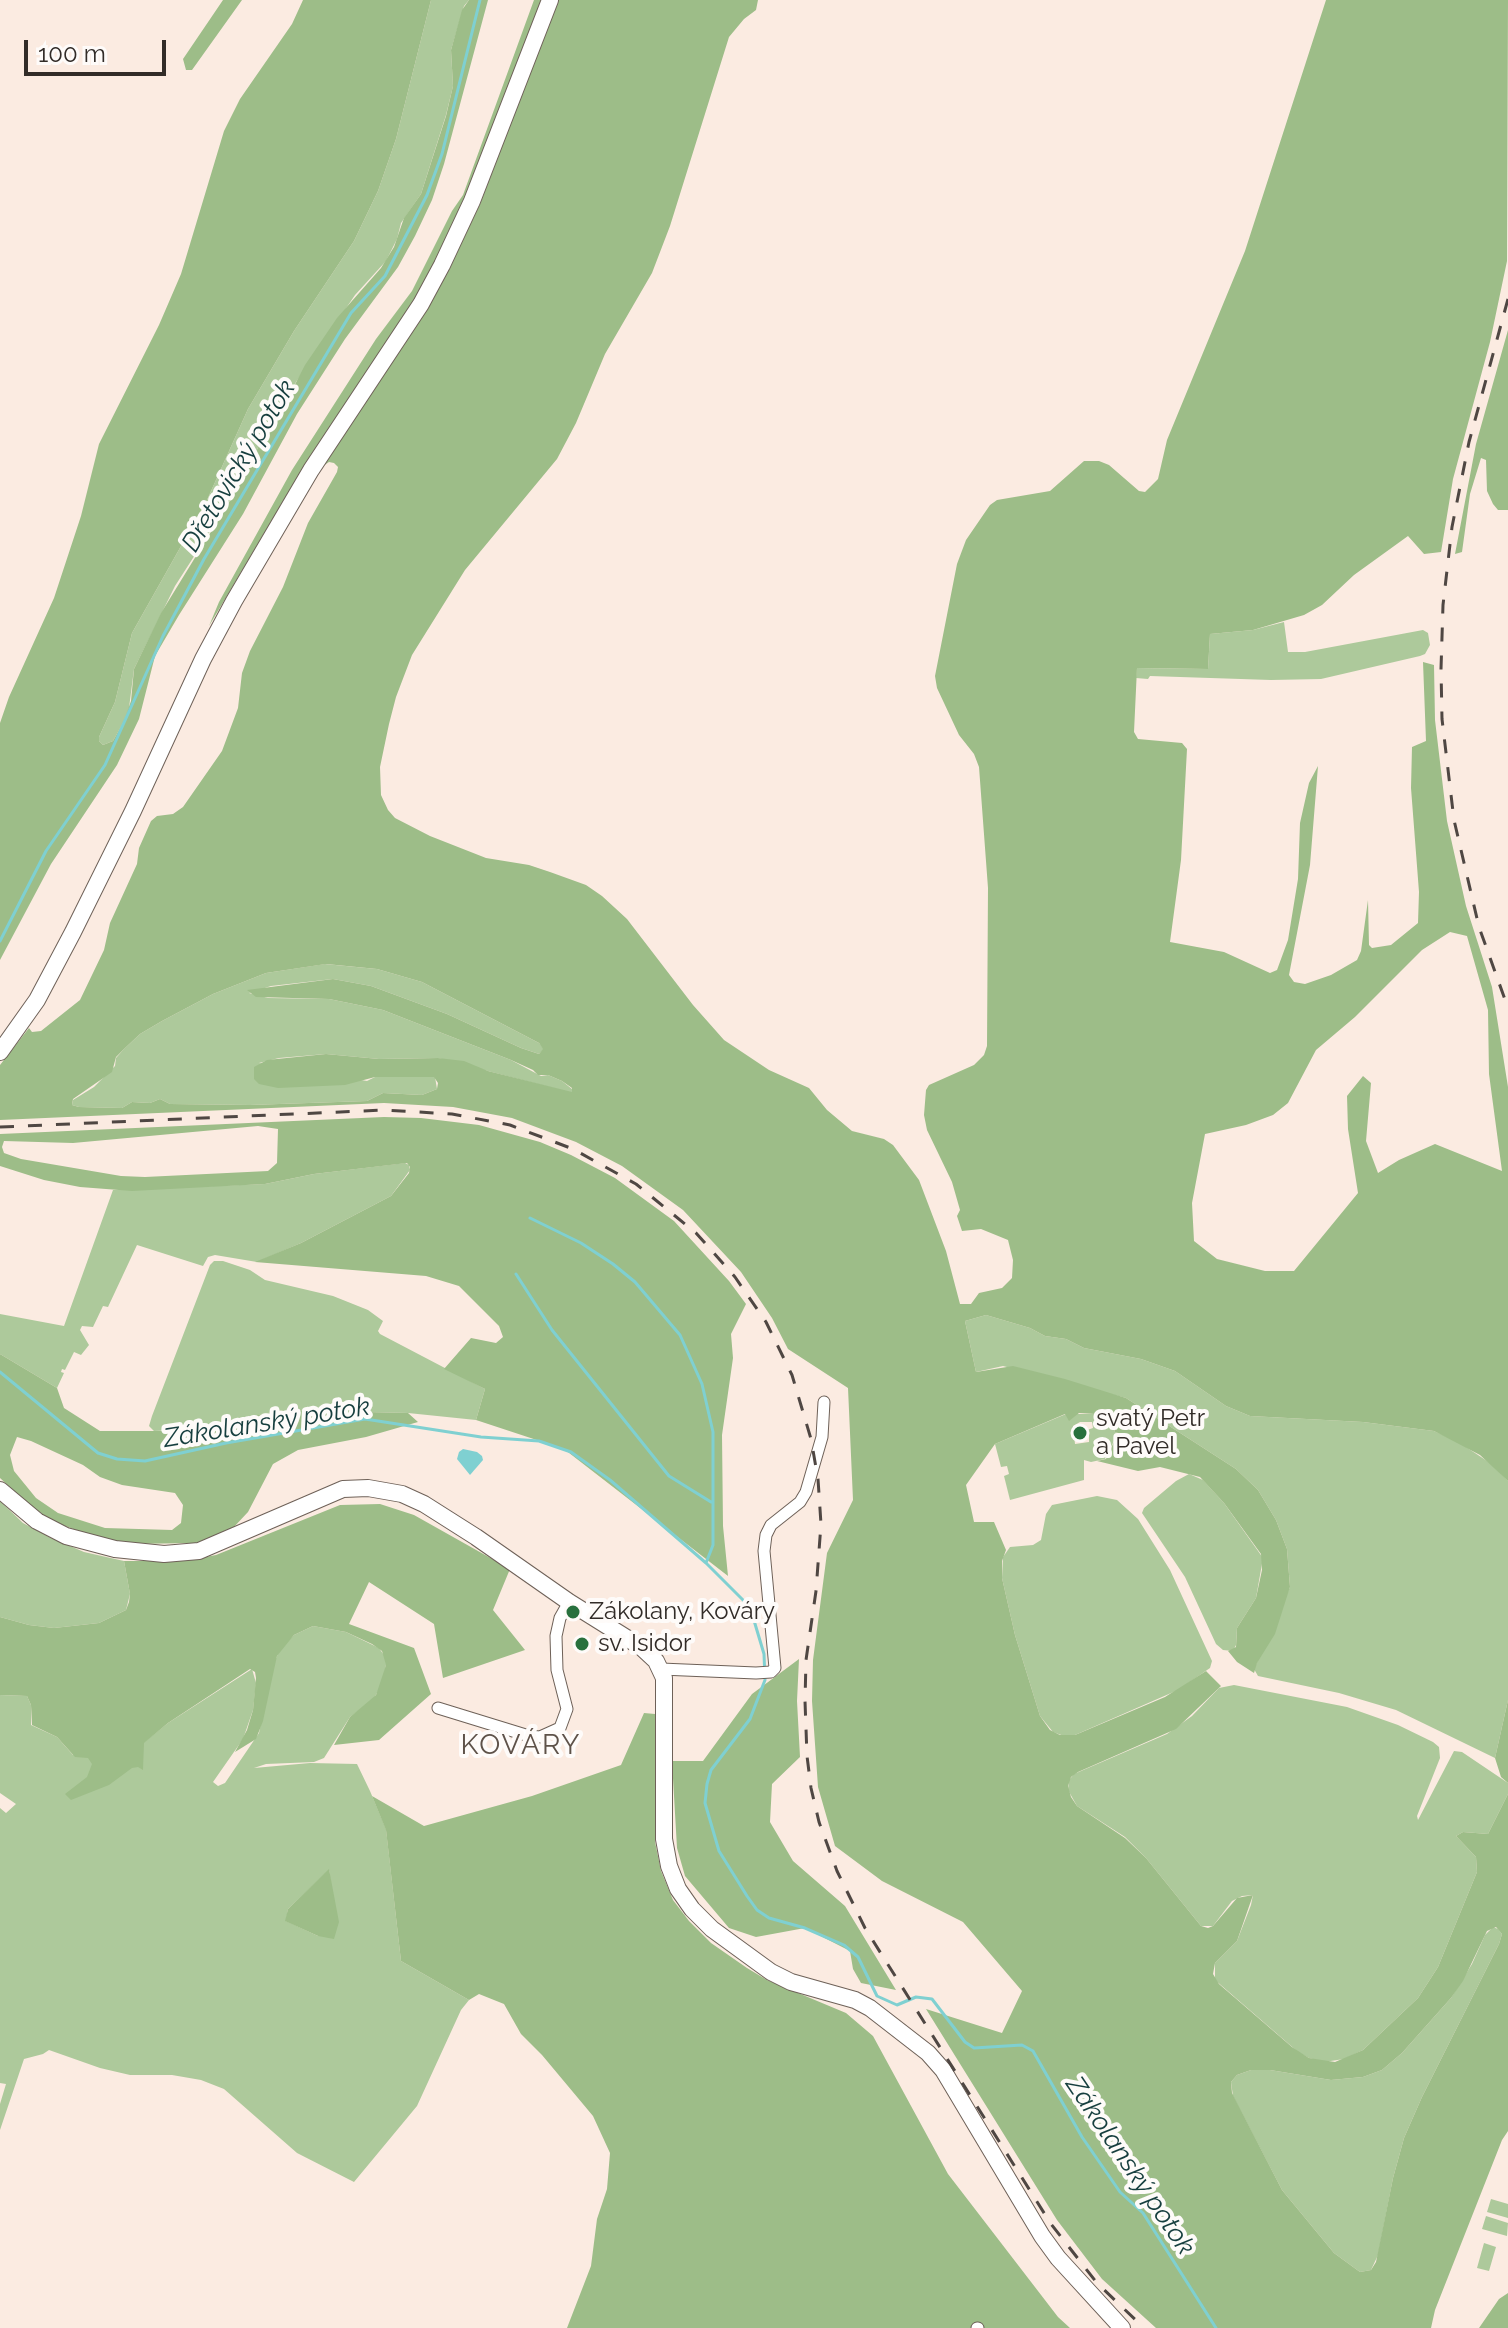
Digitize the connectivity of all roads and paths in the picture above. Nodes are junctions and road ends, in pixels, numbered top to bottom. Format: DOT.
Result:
graph roads {
  1 [pos="550,0"];
  2 [pos="0,1052"];
  3 [pos="824,1402"];
  4 [pos="0,1490"];
  5 [pos="569,1602"];
  6 [pos="661,1669"];
  7 [pos="438,1708"];
  8 [pos="1122,2328"];
  1 -- 2 [label="main road"];
  3 -- 6 [label="street"];
  4 -- 5 [label="main road"];
  5 -- 6 [label="main road"];
  5 -- 7 [label="street"];
  6 -- 8 [label="main road"];
}
